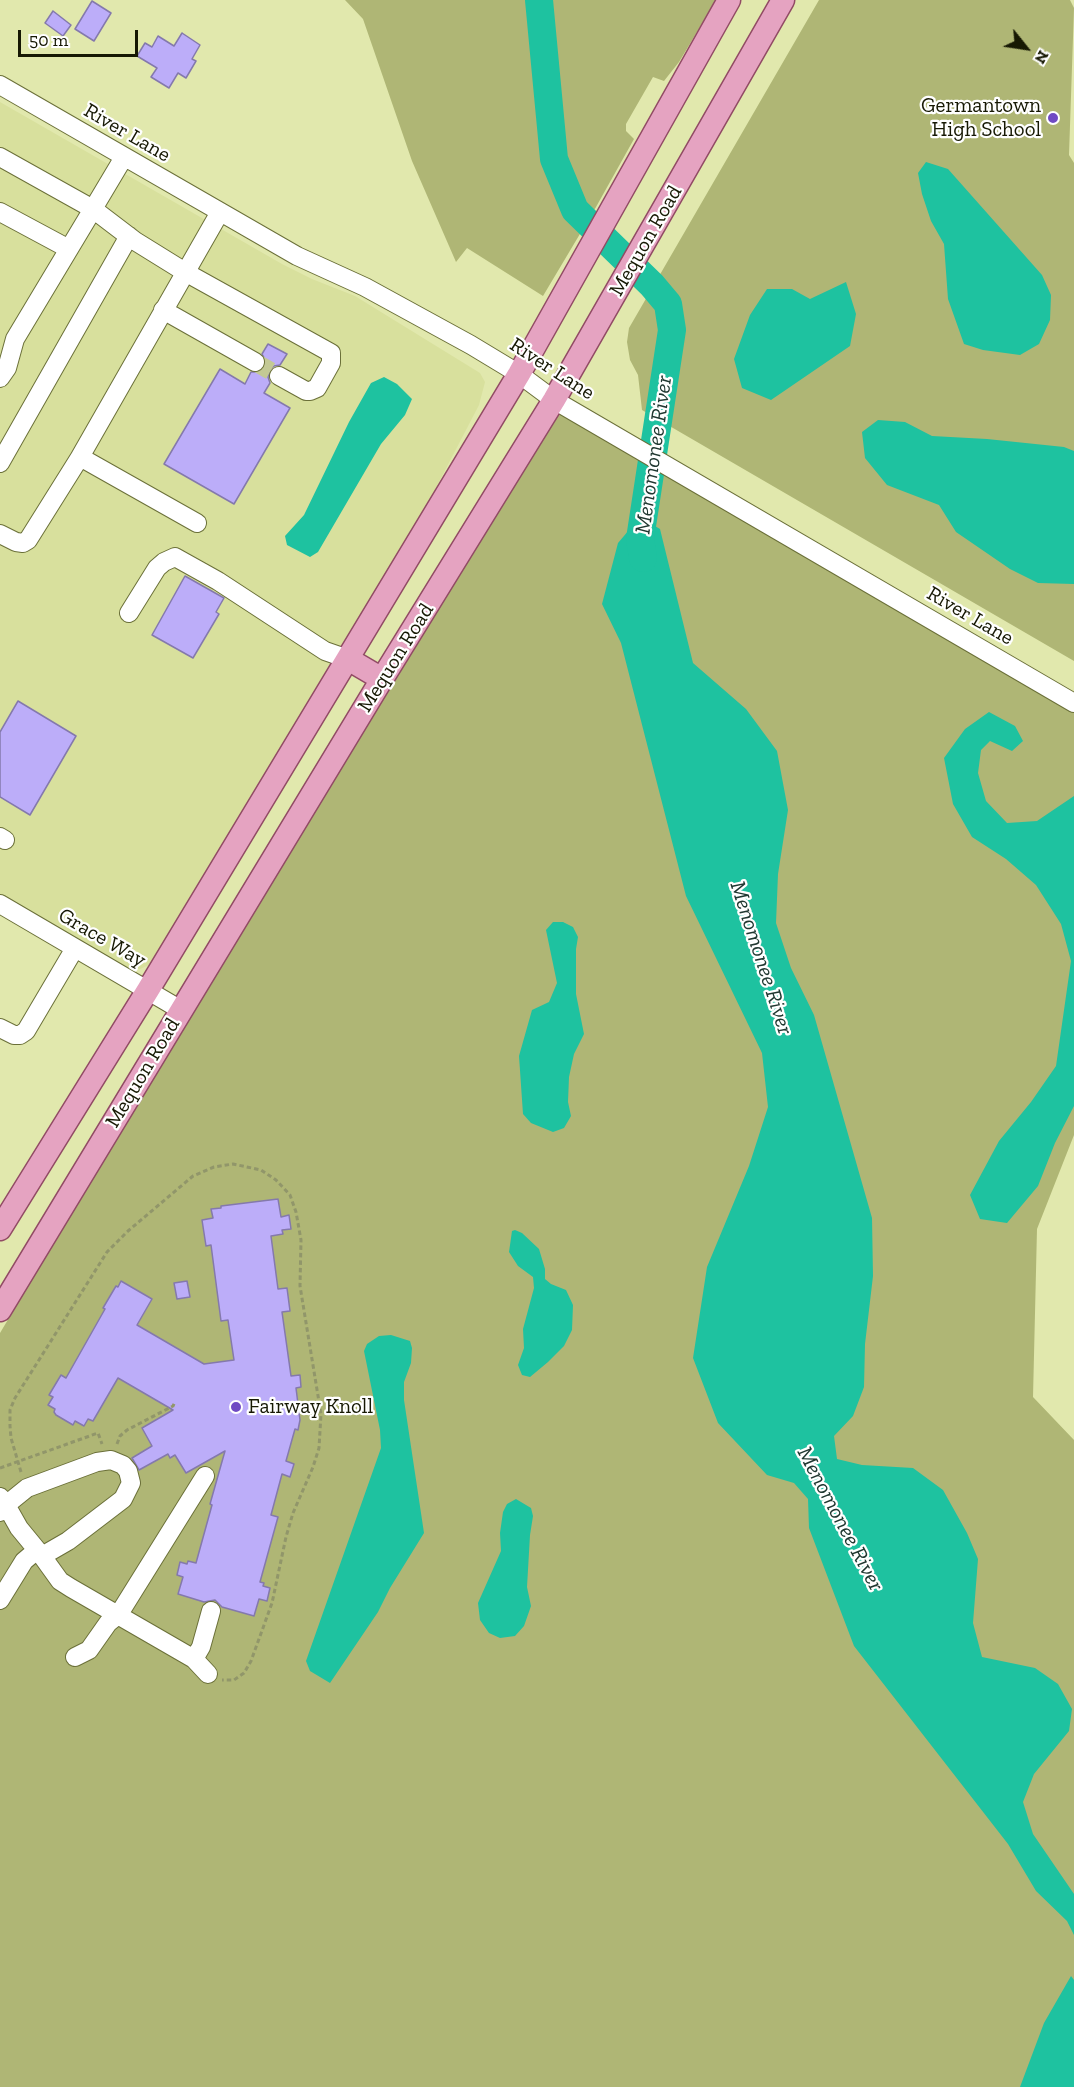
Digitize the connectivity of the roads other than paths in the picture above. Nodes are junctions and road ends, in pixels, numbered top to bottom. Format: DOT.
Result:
graph roads {
  1 [pos="729,0"];
  2 [pos="783,0"];
  3 [pos="0,85"];
  4 [pos="0,157"];
  5 [pos="124,157"];
  6 [pos="93,209"];
  7 [pos="0,212"];
  8 [pos="220,212"];
  9 [pos="129,236"];
  10 [pos="69,249"];
  11 [pos="185,272"];
  12 [pos="164,310"];
  13 [pos="255,363"];
  14 [pos="519,374"];
  15 [pos="279,376"];
  16 [pos="0,378"];
  17 [pos="554,400"];
  18 [pos="80,457"];
  19 [pos="0,463"];
  20 [pos="197,524"];
  21 [pos="0,534"];
  22 [pos="129,614"];
  23 [pos="348,658"];
  24 [pos="382,679"];
  25 [pos="1074,703"];
  26 [pos="0,904"];
  27 [pos="75,948"];
  28 [pos="148,990"];
  29 [pos="182,1010"];
  30 [pos="0,1028"];
  31 [pos="0,1229"];
  32 [pos="0,1310"];
  33 [pos="205,1476"];
  34 [pos="2,1505"];
  35 [pos="40,1553"];
  36 [pos="0,1600"];
  37 [pos="211,1611"];
  38 [pos="119,1614"];
  39 [pos="75,1657"];
  40 [pos="194,1659"];
  41 [pos="208,1674"];
  1 -- 14 [label="main road, Mequon Road"];
  2 -- 17 [label="main road, Mequon Road"];
  3 -- 5 [label="street, River Lane"];
  4 -- 6 [label="street"];
  5 -- 6 [label="street"];
  5 -- 8 [label="street, River Lane"];
  6 -- 9 [label="street"];
  6 -- 10 [label="street"];
  7 -- 10 [label="street"];
  8 -- 11 [label="street"];
  8 -- 14 [label="street, River Lane"];
  9 -- 11 [label="street"];
  9 -- 19 [label="street"];
  10 -- 16 [label="street"];
  11 -- 12 [label="street"];
  11 -- 15 [label="street"];
  12 -- 13 [label="street"];
  12 -- 18 [label="street"];
  14 -- 17 [label="street, River Lane"];
  14 -- 23 [label="main road, Mequon Road"];
  17 -- 24 [label="main road, Mequon Road"];
  17 -- 25 [label="street, River Lane"];
  18 -- 20 [label="street"];
  18 -- 21 [label="street"];
  22 -- 23 [label="street"];
  23 -- 24 [label="main road"];
  23 -- 28 [label="main road, Mequon Road"];
  24 -- 29 [label="main road, Mequon Road"];
  26 -- 27 [label="street, Grace Way"];
  27 -- 28 [label="street, Grace Way"];
  27 -- 30 [label="street"];
  28 -- 29 [label="street, Grace Way"];
  28 -- 31 [label="main road, Mequon Road"];
  29 -- 32 [label="main road, Mequon Road"];
  33 -- 38 [label="street"];
  34 -- 35 [label="street"];
  34 -- 35 [label="street"];
  35 -- 36 [label="street"];
  35 -- 38 [label="street"];
  37 -- 40 [label="street"];
  38 -- 39 [label="street"];
  38 -- 40 [label="street"];
  40 -- 41 [label="street"];
}
